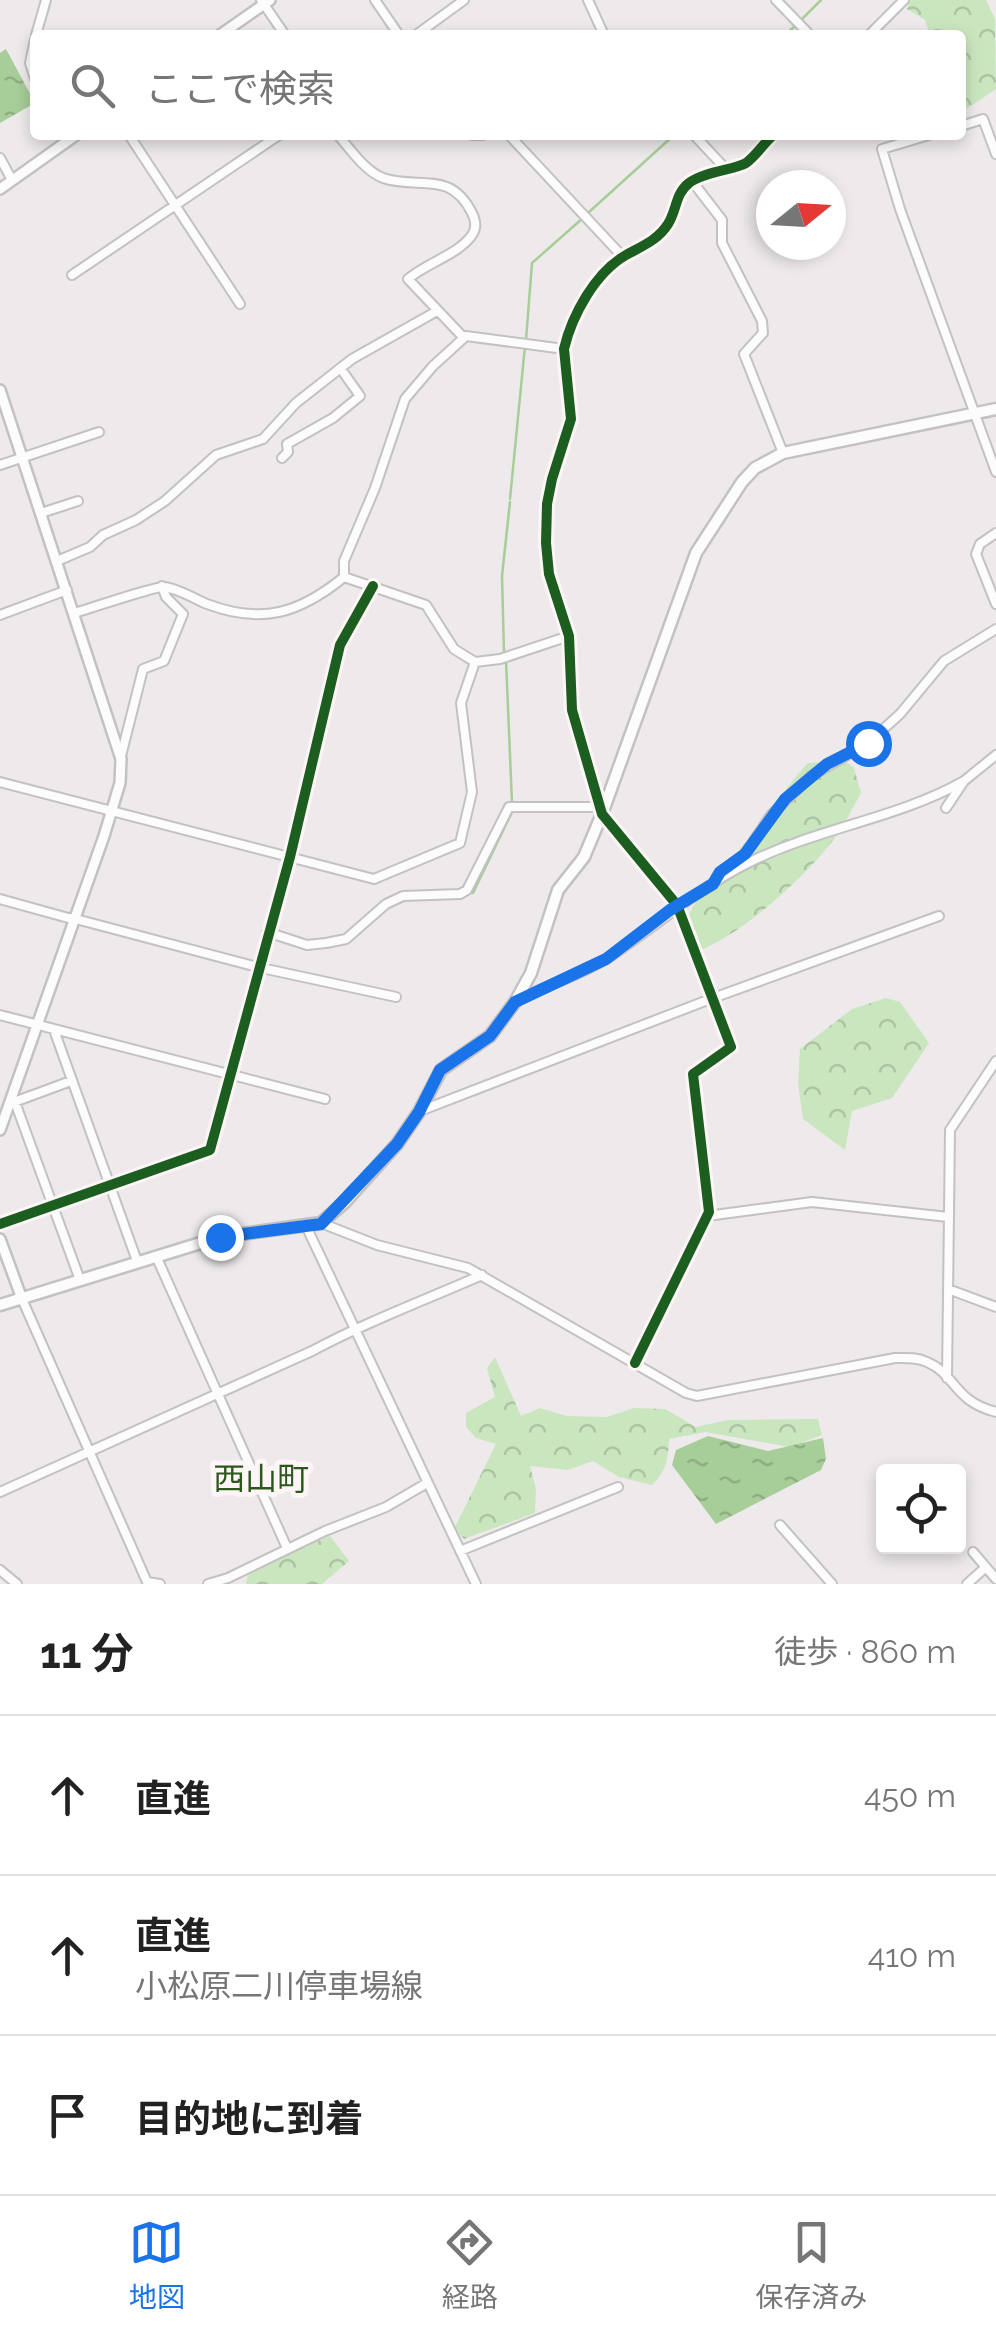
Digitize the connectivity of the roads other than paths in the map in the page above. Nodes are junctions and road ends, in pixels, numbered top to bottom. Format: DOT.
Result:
graph roads {
  1 [pos="46,0"];
  2 [pos="376,0"];
  3 [pos="464,0"];
  4 [pos="588,0"];
  5 [pos="776,0"];
  6 [pos="904,0"];
  7 [pos="265,2"];
  8 [pos="38,30"];
  9 [pos="227,30"];
  10 [pos="282,30"];
  11 [pos="396,30"];
  12 [pos="423,30"];
  13 [pos="602,30"];
  14 [pos="805,30"];
  15 [pos="874,30"];
  16 [pos="966,124"];
  17 [pos="60,140"];
  18 [pos="132,140"];
  19 [pos="270,140"];
  20 [pos="343,140"];
  21 [pos="514,140"];
  22 [pos="699,140"];
  23 [pos="768,140"];
  24 [pos="912,140"];
  25 [pos="996,154"];
  26 [pos="0,158"];
  27 [pos="724,168"];
  28 [pos="12,180"];
  29 [pos="692,181"];
  30 [pos="0,189"];
  31 [pos="175,203"];
  32 [pos="623,257"];
  33 [pos="72,275"];
  34 [pos="240,304"];
  35 [pos="437,310"];
  36 [pos="463,337"];
  37 [pos="564,350"];
  38 [pos="341,368"];
  39 [pos="0,390"];
  40 [pos="996,409"];
  41 [pos="972,412"];
  42 [pos="99,432"];
  43 [pos="783,453"];
  44 [pos="22,458"];
  45 [pos="282,458"];
  46 [pos="0,465"];
  47 [pos="996,472"];
  48 [pos="78,501"];
  49 [pos="41,514"];
  50 [pos="996,532"];
  51 [pos="57,561"];
  52 [pos="344,577"];
  53 [pos="162,586"];
  54 [pos="373,586"];
  55 [pos="67,590"];
  56 [pos="996,604"];
  57 [pos="74,614"];
  58 [pos="0,615"];
  59 [pos="996,629"];
  60 [pos="569,636"];
  61 [pos="475,662"];
  62 [pos="996,755"];
  63 [pos="121,759"];
  64 [pos="0,782"];
  65 [pos="964,782"];
  66 [pos="946,808"];
  67 [pos="111,811"];
  68 [pos="601,811"];
  69 [pos="290,857"];
  70 [pos="713,884"];
  71 [pos="0,899"];
  72 [pos="677,906"];
  73 [pos="940,916"];
  74 [pos="72,919"];
  75 [pos="267,932"];
  76 [pos="258,967"];
  77 [pos="396,997"];
  78 [pos="713,998"];
  79 [pos="515,1002"];
  80 [pos="0,1015"];
  81 [pos="37,1025"];
  82 [pos="54,1030"];
  83 [pos="996,1061"];
  84 [pos="233,1075"];
  85 [pos="71,1081"];
  86 [pos="325,1098"];
  87 [pos="12,1103"];
  88 [pos="419,1112"];
  89 [pos="0,1130"];
  90 [pos="108,1184"];
  91 [pos="52,1205"];
  92 [pos="707,1216"];
  93 [pos="948,1217"];
  94 [pos="0,1224"];
  95 [pos="321,1224"];
  96 [pos="306,1226"];
  97 [pos="0,1239"];
  98 [pos="156,1255"];
  99 [pos="137,1261"];
  100 [pos="482,1275"];
  101 [pos="80,1280"];
  102 [pos="948,1289"];
  103 [pos="22,1299"];
  104 [pos="0,1305"];
  105 [pos="996,1307"];
  106 [pos="354,1329"];
  107 [pos="635,1362"];
  108 [pos="946,1378"];
  109 [pos="217,1394"];
  110 [pos="996,1412"];
  111 [pos="89,1451"];
  112 [pos="426,1483"];
  113 [pos="618,1487"];
  114 [pos="0,1492"];
  115 [pos="780,1525"];
  116 [pos="287,1548"];
  117 [pos="460,1551"];
  118 [pos="974,1552"];
  119 [pos="986,1567"];
  120 [pos="0,1570"];
  121 [pos="996,1579"];
  122 [pos="17,1584"];
  123 [pos="160,1584"];
  124 [pos="208,1584"];
  125 [pos="476,1584"];
  126 [pos="832,1584"];
  127 [pos="967,1584"];
  1 -- 8 [label="street"];
  2 -- 11 [label="street"];
  3 -- 12 [label="street"];
  4 -- 13 [label="street"];
  5 -- 14 [label="street"];
  6 -- 15 [label="street"];
  7 -- 9 [label="street"];
  7 -- 10 [label="street"];
  16 -- 25 [label="street"];
  17 -- 28 [label="street"];
  18 -- 31 [label="street"];
  19 -- 31 [label="street"];
  20 -- 35 [label="street"];
  21 -- 32 [label="street"];
  22 -- 27 [label="street"];
  23 -- 27 [label="street"];
  24 -- 41 [label="street"];
  26 -- 28 [label="street"];
  27 -- 29 [label="street"];
  28 -- 30 [label="street"];
  29 -- 32 [label="street"];
  29 -- 43 [label="street"];
  31 -- 33 [label="street"];
  31 -- 34 [label="street"];
  32 -- 37 [label="street"];
  35 -- 36 [label="street"];
  35 -- 38 [label="street"];
  36 -- 37 [label="street"];
  36 -- 52 [label="street"];
  37 -- 60 [label="street"];
  38 -- 45 [label="street"];
  38 -- 51 [label="street"];
  39 -- 44 [label="street"];
  40 -- 41 [label="main road"];
  41 -- 43 [label="main road"];
  41 -- 47 [label="street"];
  42 -- 44 [label="street"];
  43 -- 68 [label="main road"];
  44 -- 46 [label="street"];
  44 -- 49 [label="street"];
  48 -- 49 [label="street"];
  49 -- 51 [label="street"];
  50 -- 56 [label="street"];
  51 -- 55 [label="street"];
  52 -- 53 [label="street"];
  52 -- 54 [label="street"];
  53 -- 57 [label="street"];
  53 -- 63 [label="street"];
  54 -- 61 [label="street"];
  54 -- 69 [label="street"];
  55 -- 57 [label="street"];
  55 -- 58 [label="street"];
  57 -- 63 [label="street"];
  59 -- 70 [label="street"];
  60 -- 61 [label="street"];
  60 -- 68 [label="street"];
  61 -- 69 [label="street"];
  62 -- 65 [label="street"];
  63 -- 67 [label="street"];
  64 -- 67 [label="street"];
  65 -- 66 [label="street"];
  65 -- 70 [label="street"];
  67 -- 69 [label="street"];
  67 -- 74 [label="street"];
  68 -- 72 [label="street"];
  68 -- 75 [label="street"];
  68 -- 79 [label="main road"];
  69 -- 75 [label="street"];
  70 -- 72 [label="street"];
  71 -- 74 [label="street"];
  72 -- 78 [label="street"];
  72 -- 79 [label="street"];
  73 -- 78 [label="street"];
  74 -- 76 [label="street"];
  74 -- 81 [label="street"];
  75 -- 76 [label="street"];
  76 -- 77 [label="street"];
  76 -- 84 [label="street"];
  78 -- 88 [label="street"];
  78 -- 92 [label="street"];
  79 -- 88 [label="main road"];
  80 -- 81 [label="street"];
  81 -- 82 [label="street"];
  81 -- 87 [label="street"];
  82 -- 84 [label="street"];
  82 -- 85 [label="street"];
  83 -- 93 [label="street"];
  84 -- 86 [label="street"];
  84 -- 90 [label="street"];
  85 -- 87 [label="street"];
  85 -- 90 [label="street"];
  87 -- 89 [label="street"];
  87 -- 91 [label="street"];
  88 -- 95 [label="main road"];
  90 -- 91 [label="street"];
  90 -- 99 [label="street"];
  91 -- 94 [label="street"];
  91 -- 101 [label="street"];
  92 -- 93 [label="street"];
  92 -- 107 [label="street"];
  93 -- 102 [label="street"];
  95 -- 96 [label="main road"];
  95 -- 100 [label="street"];
  96 -- 98 [label="main road"];
  96 -- 106 [label="street"];
  97 -- 103 [label="street"];
  98 -- 99 [label="main road"];
  98 -- 109 [label="street"];
  99 -- 101 [label="main road"];
  100 -- 106 [label="street"];
  100 -- 107 [label="street"];
  101 -- 103 [label="main road"];
  102 -- 105 [label="street"];
  102 -- 108 [label="street"];
  103 -- 104 [label="main road"];
  103 -- 111 [label="street"];
  106 -- 109 [label="street"];
  106 -- 112 [label="street"];
  107 -- 108 [label="street"];
  108 -- 110 [label="street"];
  109 -- 111 [label="street"];
  109 -- 116 [label="street"];
  111 -- 114 [label="street"];
  111 -- 123 [label="street"];
  112 -- 116 [label="street"];
  112 -- 117 [label="street"];
  113 -- 117 [label="street"];
  115 -- 126 [label="street"];
  116 -- 124 [label="street"];
  117 -- 125 [label="street"];
  118 -- 119 [label="street"];
  119 -- 121 [label="street"];
  119 -- 127 [label="street"];
  120 -- 122 [label="street"];
}
